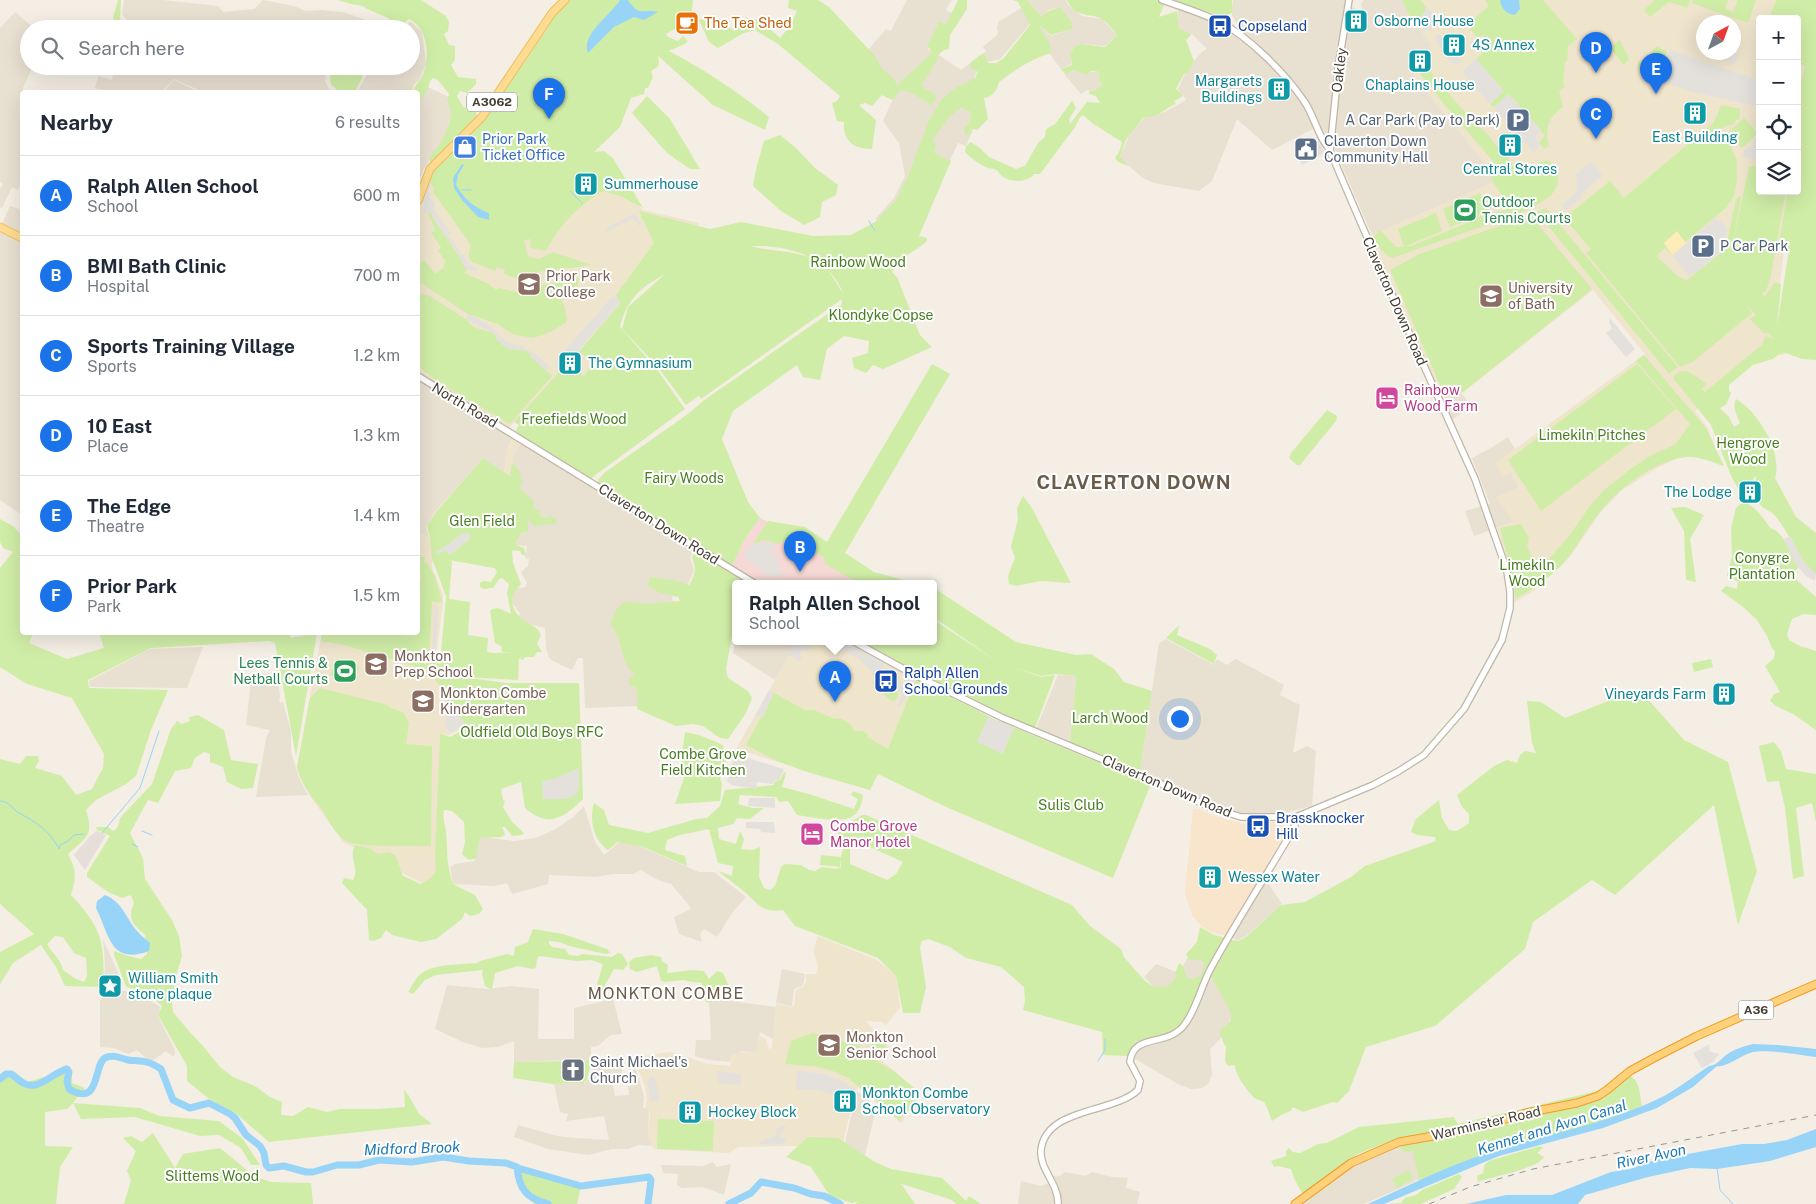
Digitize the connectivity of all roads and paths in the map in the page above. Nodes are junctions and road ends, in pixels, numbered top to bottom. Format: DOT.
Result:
graph roads {
  1 [pos="565,0"];
  2 [pos="1162,0"];
  3 [pos="1348,0"];
  4 [pos="1320,131"];
  5 [pos="1330,140"];
  6 [pos="1329,148"];
  7 [pos="420,196"];
  8 [pos="0,227"];
  9 [pos="20,237"];
  10 [pos="420,377"];
  11 [pos="589,481"];
  12 [pos="749,580"];
  13 [pos="860,645"];
  14 [pos="1296,817"];
  15 [pos="1816,984"];
  16 [pos="1058,1204"];
  17 [pos="1295,1204"];
  1 -- 7 [label="main road, A3062"];
  2 -- 4 [label="street, Claverton Down Road"];
  3 -- 5 [label="street, Oakley"];
  4 -- 5 [label="street, Claverton Down Road"];
  4 -- 6 [label="street, Claverton Down Road"];
  5 -- 6 [label="street"];
  6 -- 14 [label="street, Claverton Down Road"];
  8 -- 9 [label="main road"];
  10 -- 11 [label="street, North Road"];
  11 -- 12 [label="street, Claverton Down Road"];
  13 -- 14 [label="street, Claverton Down Road"];
  14 -- 16 [label="street"];
  15 -- 17 [label="highway, Warminster Road / A36"];
}
